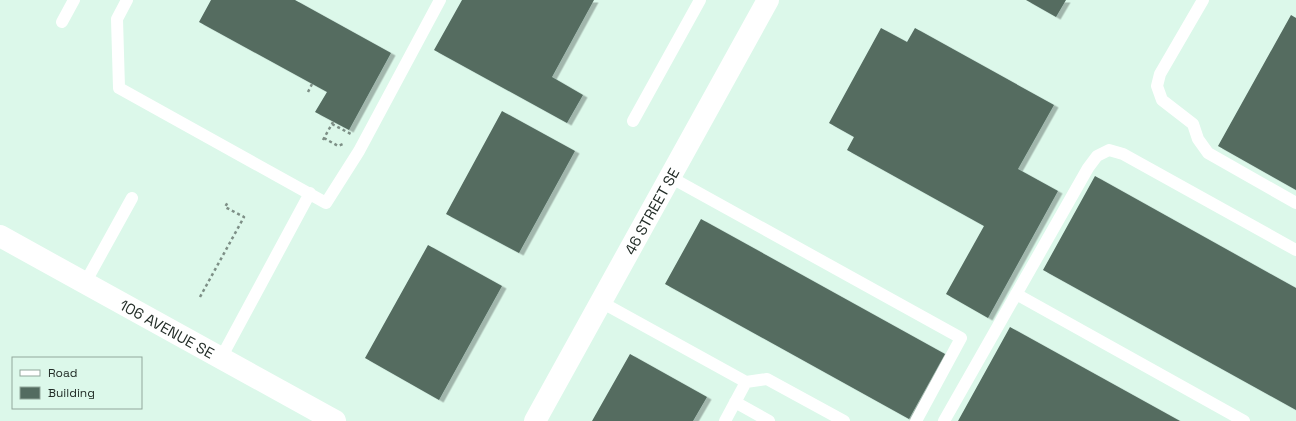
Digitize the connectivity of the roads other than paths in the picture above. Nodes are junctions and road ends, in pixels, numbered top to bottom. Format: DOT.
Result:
graph roads {
  1 [pos="74,0"];
  2 [pos="127,0"];
  3 [pos="440,0"];
  4 [pos="700,0"];
  5 [pos="768,0"];
  6 [pos="1203,0"];
  7 [pos="62,22"];
  8 [pos="633,121"];
  9 [pos="670,177"];
  10 [pos="310,193"];
  11 [pos="132,198"];
  12 [pos="1296,203"];
  13 [pos="0,236"];
  14 [pos="1296,250"];
  15 [pos="85,283"];
  16 [pos="1016,294"];
  17 [pos="601,302"];
  18 [pos="221,358"];
  19 [pos="746,382"];
  20 [pos="735,402"];
  21 [pos="335,421"];
  22 [pos="535,421"];
  23 [pos="725,421"];
  24 [pos="769,421"];
  25 [pos="844,421"];
  26 [pos="916,421"];
  27 [pos="944,421"];
  28 [pos="1244,421"];
  1 -- 7 [label="lane"];
  2 -- 10 [label="lane"];
  3 -- 10 [label="lane"];
  4 -- 8 [label="lane"];
  5 -- 9 [label="street, 46 STREET SE"];
  6 -- 12 [label="lane"];
  9 -- 17 [label="street, 46 STREET SE"];
  9 -- 26 [label="lane"];
  10 -- 18 [label="lane"];
  11 -- 15 [label="lane"];
  13 -- 15 [label="street, 106 AVENUE SE"];
  14 -- 16 [label="lane"];
  15 -- 18 [label="street, 106 AVENUE SE"];
  16 -- 27 [label="lane"];
  16 -- 28 [label="lane"];
  17 -- 19 [label="lane"];
  17 -- 22 [label="street, 46 STREET SE"];
  18 -- 21 [label="street, 106 AVENUE SE"];
  19 -- 20 [label="lane"];
  19 -- 25 [label="lane"];
  20 -- 23 [label="lane"];
  20 -- 24 [label="lane"];
}
